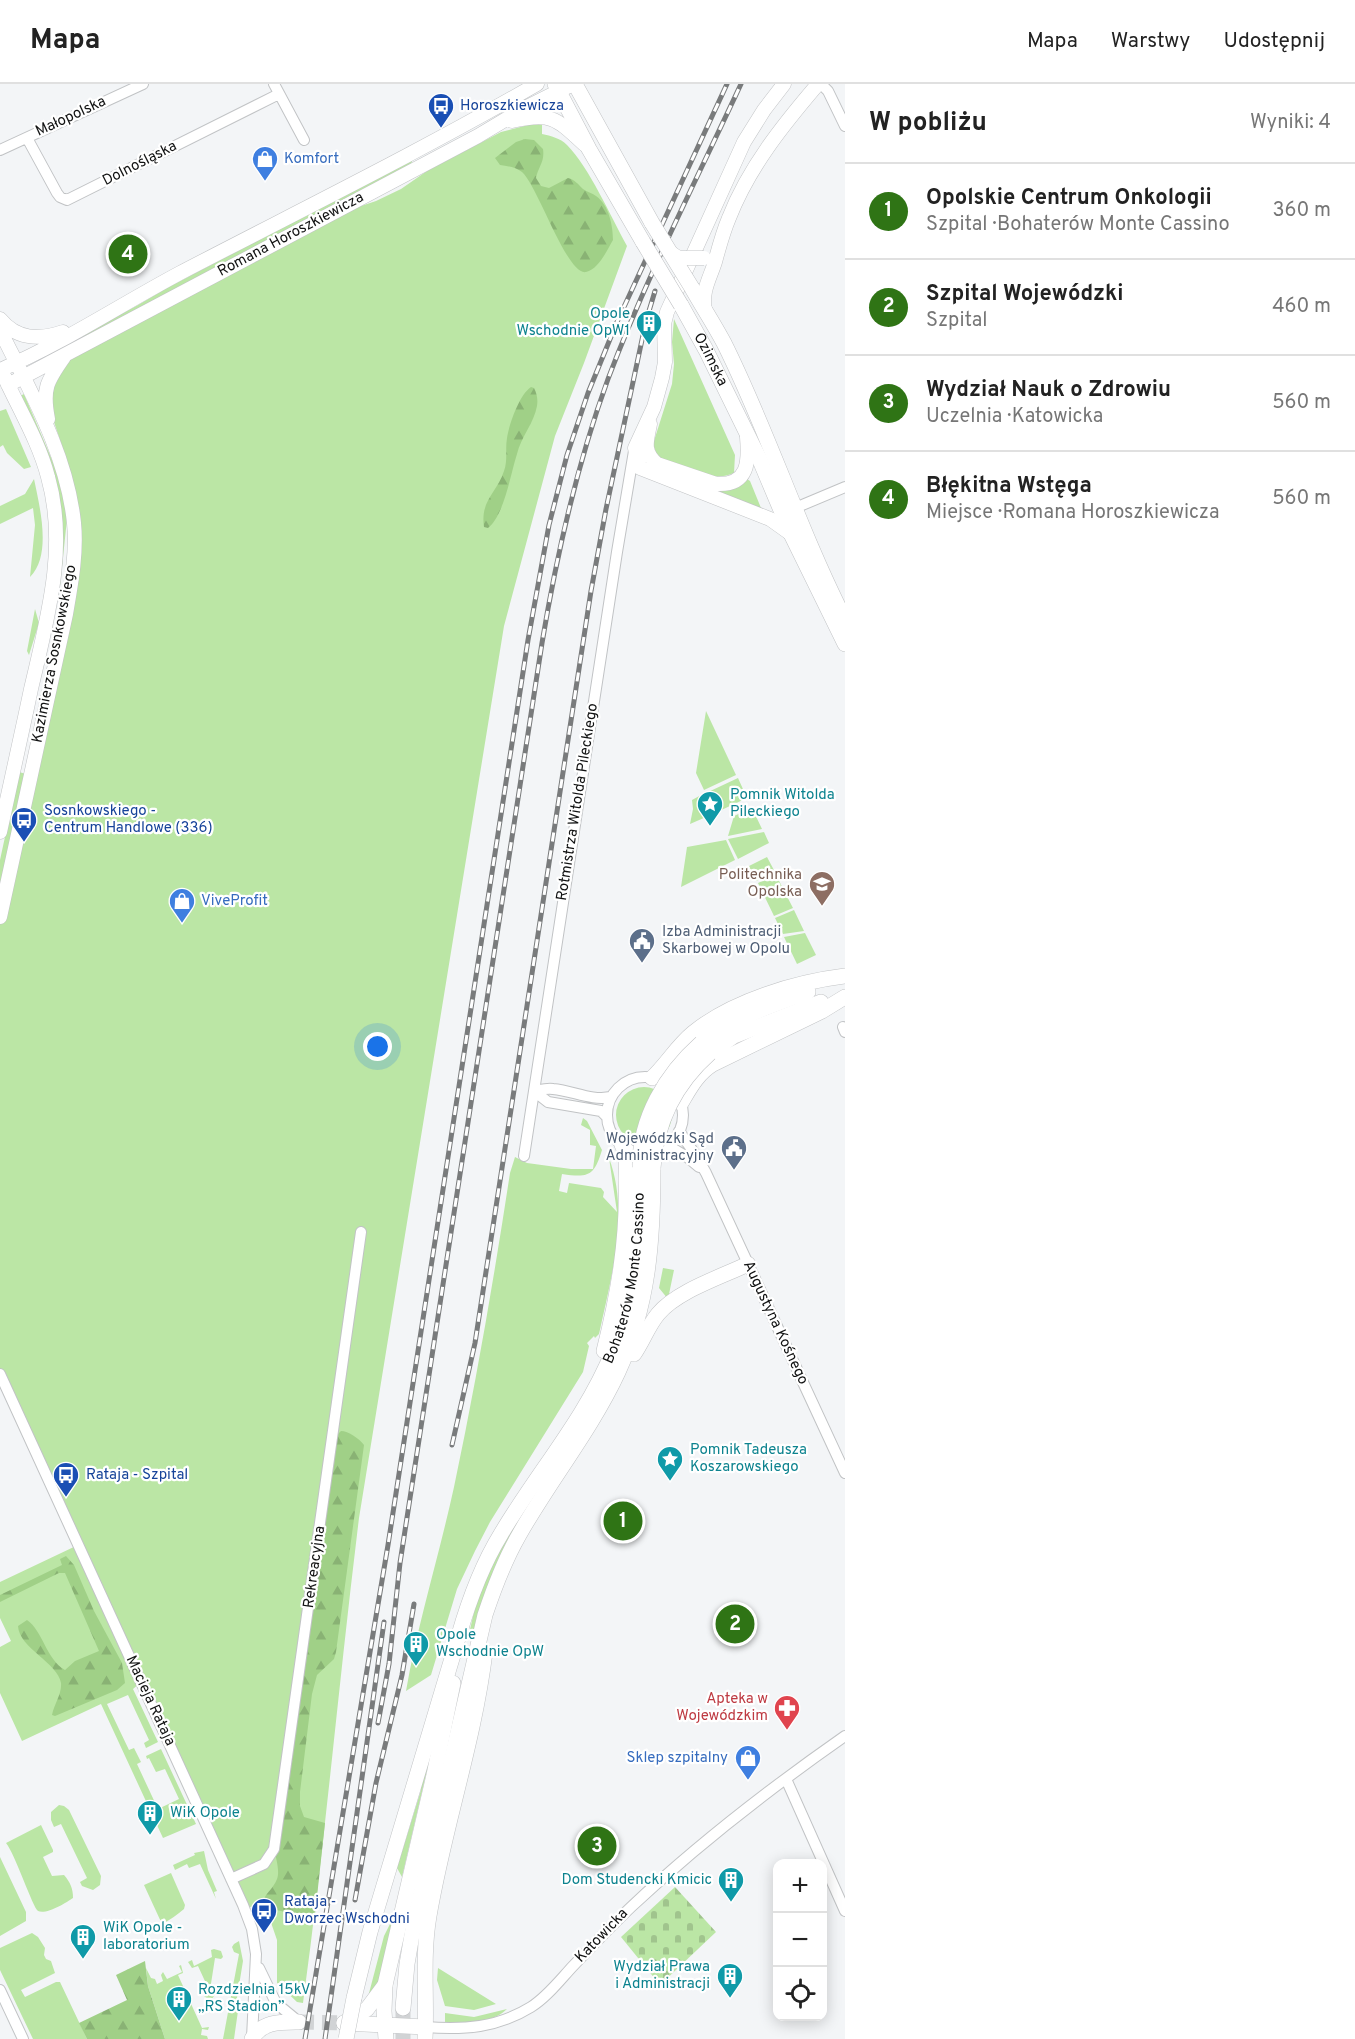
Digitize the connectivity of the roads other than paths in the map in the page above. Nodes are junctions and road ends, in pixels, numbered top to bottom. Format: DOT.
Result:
graph roads {
  1 [pos="143,84"];
  2 [pos="522,84"];
  3 [pos="537,84"];
  4 [pos="574,84"];
  5 [pos="784,84"];
  6 [pos="820,84"];
  7 [pos="557,88"];
  8 [pos="277,89"];
  9 [pos="495,109"];
  10 [pos="501,123"];
  11 [pos="845,126"];
  12 [pos="27,138"];
  13 [pos="304,140"];
  14 [pos="589,149"];
  15 [pos="0,150"];
  16 [pos="717,249"];
  17 [pos="670,253"];
  18 [pos="706,312"];
  19 [pos="0,319"];
  20 [pos="90,322"];
  21 [pos="0,330"];
  22 [pos="67,353"];
  23 [pos="16,363"];
  24 [pos="0,369"];
  25 [pos="23,376"];
  26 [pos="4,386"];
  27 [pos="747,432"];
  28 [pos="56,447"];
  29 [pos="640,449"];
  30 [pos="640,468"];
  31 [pos="845,487"];
  32 [pos="628,489"];
  33 [pos="795,508"];
  34 [pos="791,534"];
  35 [pos="845,620"];
  36 [pos="845,644"];
  37 [pos="0,832"];
  38 [pos="0,917"];
  39 [pos="845,977"];
  40 [pos="845,994"];
  41 [pos="705,1048"];
  42 [pos="652,1078"];
  43 [pos="534,1091"];
  44 [pos="611,1097"];
  45 [pos="681,1103"];
  46 [pos="607,1117"];
  47 [pos="679,1131"];
  48 [pos="622,1144"];
  49 [pos="668,1145"];
  50 [pos="524,1156"];
  51 [pos="647,1168"];
  52 [pos="706,1173"];
  53 [pos="362,1232"];
  54 [pos="748,1264"];
  55 [pos="618,1372"];
  56 [pos="0,1374"];
  57 [pos="595,1389"];
  58 [pos="845,1473"];
  59 [pos="491,1598"];
  60 [pos="454,1650"];
  61 [pos="845,1736"];
  62 [pos="786,1779"];
  63 [pos="231,1879"];
  64 [pos="845,1911"];
  65 [pos="257,1962"];
  66 [pos="385,1985"];
  67 [pos="0,1990"];
  68 [pos="403,2008"];
  69 [pos="299,2022"];
  70 [pos="464,2029"];
  71 [pos="386,2033"];
  72 [pos="425,2033"];
  73 [pos="23,2039"];
  74 [pos="252,2039"];
  75 [pos="346,2039"];
  76 [pos="449,2039"];
  1 -- 12 [label="street, Małopolska"];
  2 -- 9 [label="street"];
  3 -- 9 [label="street, Romana Horoszkiewicza"];
  4 -- 7 [label="street, Romana Horoszkiewicza"];
  4 -- 17 [label="main road, Ozimska, bridge"];
  5 -- 29 [label="street"];
  6 -- 11 [label="street"];
  6 -- 16 [label="street"];
  7 -- 10 [label="street, Romana Horoszkiewicza"];
  7 -- 14 [label="main road, Ozimska"];
  8 -- 12 [label="street, Dolnośląska"];
  8 -- 13 [label="street"];
  9 -- 20 [label="street, Romana Horoszkiewicza"];
  10 -- 14 [label="street"];
  10 -- 22 [label="street, Romana Horoszkiewicza"];
  12 -- 15 [label="street, Małopolska"];
  14 -- 27 [label="main road, Ozimska, bridge"];
  16 -- 17 [label="street, bridge"];
  16 -- 18 [label="street"];
  17 -- 18 [label="main road, Ozimska, bridge"];
  18 -- 33 [label="main road, Ozimska"];
  19 -- 20 [label="street"];
  20 -- 23 [label="street, Romana Horoszkiewicza"];
  21 -- 23 [label="street, Kazimierza Sosnkowskiego"];
  22 -- 25 [label="street, Romana Horoszkiewicza"];
  22 -- 28 [label="street"];
  23 -- 24 [label="street, Romana Horoszkiewicza"];
  23 -- 25 [label="street, Kazimierza Sosnkowskiego"];
  24 -- 26 [label="street, Kazimierza Sosnkowskiego"];
  25 -- 26 [label="street, Romana Horoszkiewicza"];
  25 -- 28 [label="street, Kazimierza Sosnkowskiego"];
  26 -- 37 [label="street, Kazimierza Sosnkowskiego"];
  27 -- 29 [label="street"];
  27 -- 34 [label="main road, Ozimska"];
  28 -- 38 [label="street, Kazimierza Sosnkowskiego"];
  29 -- 30 [label="street"];
  29 -- 32 [label="street, Rotmistrza Witolda Pileckiego"];
  30 -- 32 [label="street"];
  30 -- 34 [label="street"];
  31 -- 33 [label="street"];
  32 -- 43 [label="street, Rotmistrza Witolda Pileckiego"];
  33 -- 35 [label="main road, Ozimska"];
  34 -- 36 [label="main road, Ozimska"];
  39 -- 41 [label="main road, Bohaterów Monte Cassino"];
  39 -- 42 [label="main road"];
  40 -- 41 [label="main road, Bohaterów Monte Cassino"];
  40 -- 45 [label="main road"];
  41 -- 51 [label="main road, Bohaterów Monte Cassino, bridge"];
  42 -- 44 [label="street"];
  42 -- 45 [label="street"];
  43 -- 44 [label="street"];
  43 -- 46 [label="street"];
  43 -- 50 [label="street, Rotmistrza Witolda Pileckiego"];
  44 -- 46 [label="street"];
  45 -- 47 [label="street"];
  46 -- 48 [label="street"];
  47 -- 49 [label="street"];
  47 -- 52 [label="street, Augustyna Kośnego"];
  48 -- 49 [label="street"];
  48 -- 57 [label="main road"];
  49 -- 52 [label="street, Augustyna Kośnego"];
  51 -- 55 [label="main road, Bohaterów Monte Cassino"];
  51 -- 57 [label="main road, Bohaterów Monte Cassino"];
  52 -- 54 [label="street, Augustyna Kośnego"];
  53 -- 63 [label="street, Rekreacyjna"];
  54 -- 55 [label="main road"];
  54 -- 58 [label="street, Augustyna Kośnego"];
  55 -- 59 [label="main road, Bohaterów Monte Cassino"];
  56 -- 63 [label="street, Macieja Rataja"];
  57 -- 60 [label="main road, Bohaterów Monte Cassino"];
  59 -- 68 [label="main road"];
  59 -- 72 [label="main road"];
  60 -- 66 [label="main road"];
  60 -- 75 [label="main road, bridge"];
  61 -- 62 [label="street, Katowicka"];
  62 -- 64 [label="street"];
  62 -- 70 [label="street, Katowicka"];
  63 -- 65 [label="street, Macieja Rataja"];
  65 -- 69 [label="street"];
  65 -- 74 [label="street, Macieja Rataja"];
  66 -- 71 [label="main road"];
  66 -- 71 [label="main road"];
  67 -- 73 [label="street"];
  69 -- 74 [label="main road"];
  70 -- 72 [label="street"];
  70 -- 76 [label="street"];
  71 -- 72 [label="main road"];
}
